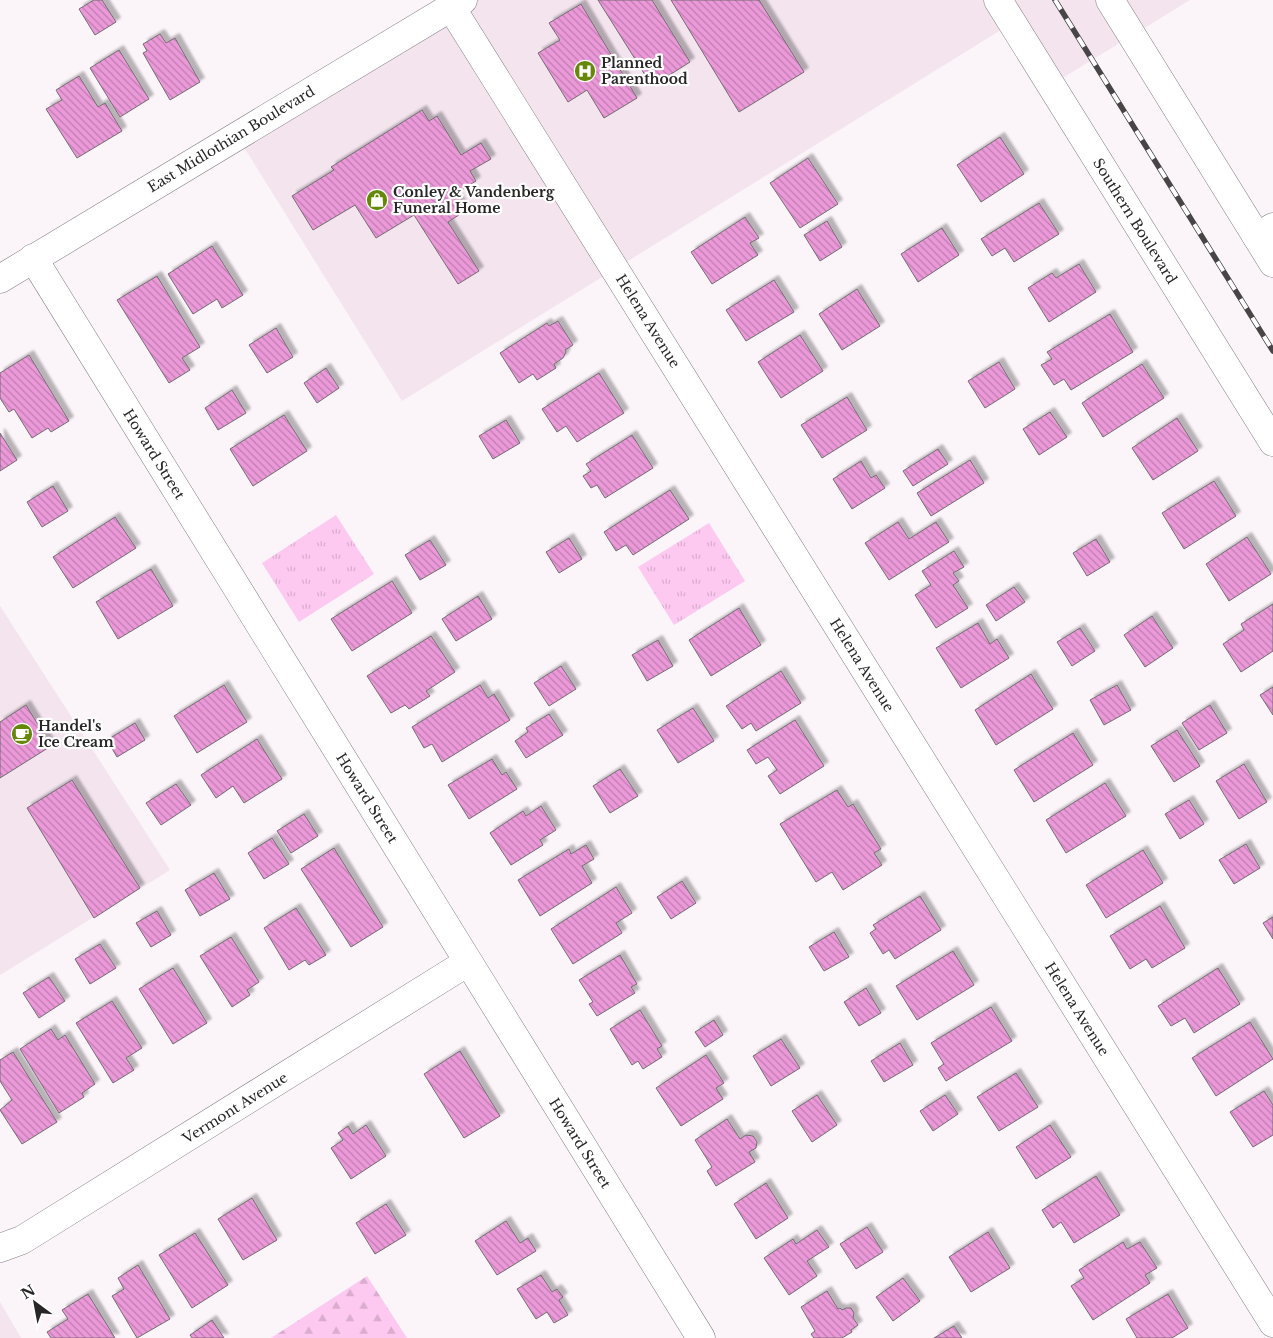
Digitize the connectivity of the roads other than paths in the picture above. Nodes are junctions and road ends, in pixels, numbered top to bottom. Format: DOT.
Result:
graph roads {
  1 [pos="998,0"];
  2 [pos="1110,0"];
  3 [pos="457,4"];
  4 [pos="1265,232"];
  5 [pos="33,258"];
  6 [pos="1273,263"];
  7 [pos="0,278"];
  8 [pos="1273,442"];
  9 [pos="468,962"];
  10 [pos="0,1248"];
  11 [pos="1273,1323"];
  12 [pos="701,1338"];
  1 -- 8 [label="street, Southern Boulevard"];
  2 -- 4 [label="street"];
  3 -- 5 [label="street, East Midlothian Boulevard"];
  3 -- 11 [label="street, Helena Avenue"];
  4 -- 6 [label="street"];
  5 -- 7 [label="street, East Midlothian Boulevard"];
  5 -- 9 [label="street, Howard Street"];
  9 -- 10 [label="street, Vermont Avenue"];
  9 -- 12 [label="street, Howard Street"];
}
